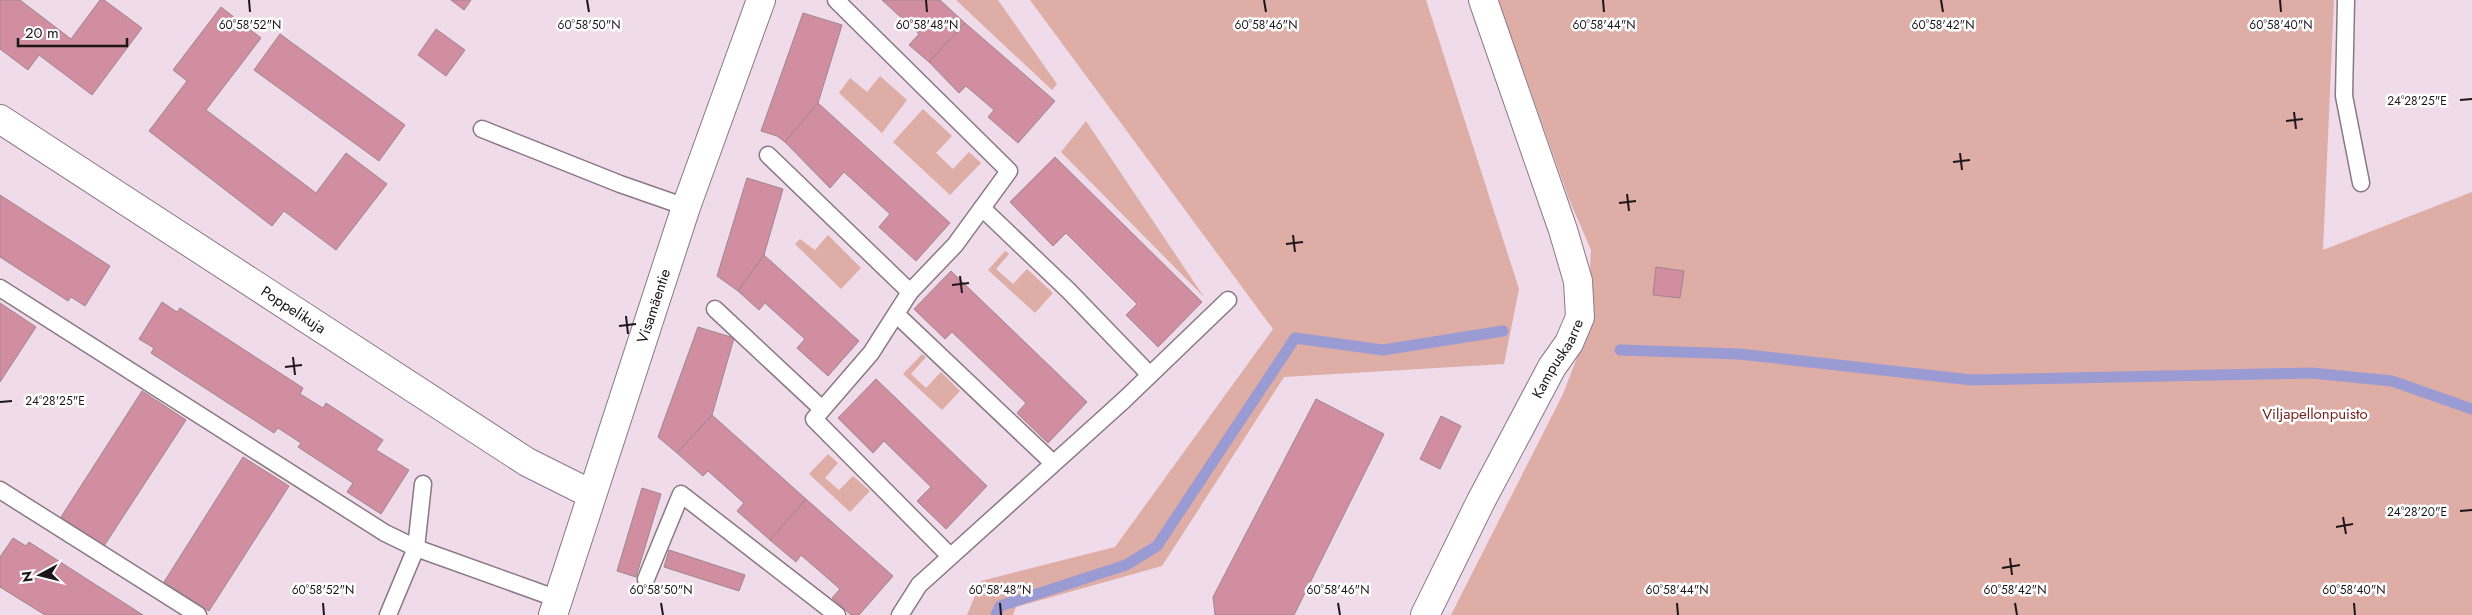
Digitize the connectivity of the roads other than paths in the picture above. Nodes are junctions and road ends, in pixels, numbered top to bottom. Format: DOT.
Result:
graph roads {
  1 [pos="761,0"];
  2 [pos="836,0"];
  3 [pos="1483,0"];
  4 [pos="2346,0"];
  5 [pos="0,119"];
  6 [pos="482,129"];
  7 [pos="768,155"];
  8 [pos="2362,183"];
  9 [pos="686,207"];
  10 [pos="982,208"];
  11 [pos="0,288"];
  12 [pos="910,292"];
  13 [pos="1228,300"];
  14 [pos="715,309"];
  15 [pos="897,315"];
  16 [pos="1150,375"];
  17 [pos="821,408"];
  18 [pos="1053,463"];
  19 [pos="423,484"];
  20 [pos="0,490"];
  21 [pos="591,494"];
  22 [pos="416,548"];
  23 [pos="950,556"];
  24 [pos="646,579"];
  25 [pos="555,607"];
  26 [pos="198,615"];
  27 [pos="388,615"];
  28 [pos="837,615"];
  29 [pos="900,615"];
  30 [pos="1425,615"];
  1 -- 9 [label="street, Visamäentie"];
  2 -- 10 [label="lane"];
  3 -- 30 [label="street, Kampuskaarre"];
  4 -- 8 [label="lane"];
  5 -- 21 [label="street, Poppelikuja"];
  6 -- 9 [label="lane"];
  7 -- 12 [label="lane"];
  9 -- 21 [label="street, Visamäentie"];
  10 -- 12 [label="lane"];
  10 -- 16 [label="lane"];
  11 -- 22 [label="lane"];
  12 -- 15 [label="lane"];
  13 -- 16 [label="lane"];
  14 -- 17 [label="lane"];
  15 -- 17 [label="lane"];
  15 -- 18 [label="lane"];
  16 -- 18 [label="lane"];
  17 -- 23 [label="lane"];
  18 -- 23 [label="lane"];
  19 -- 22 [label="lane"];
  20 -- 26 [label="lane"];
  21 -- 25 [label="street, Visamäentie"];
  22 -- 25 [label="lane"];
  22 -- 27 [label="lane"];
  23 -- 29 [label="lane"];
  24 -- 28 [label="lane"];
}
